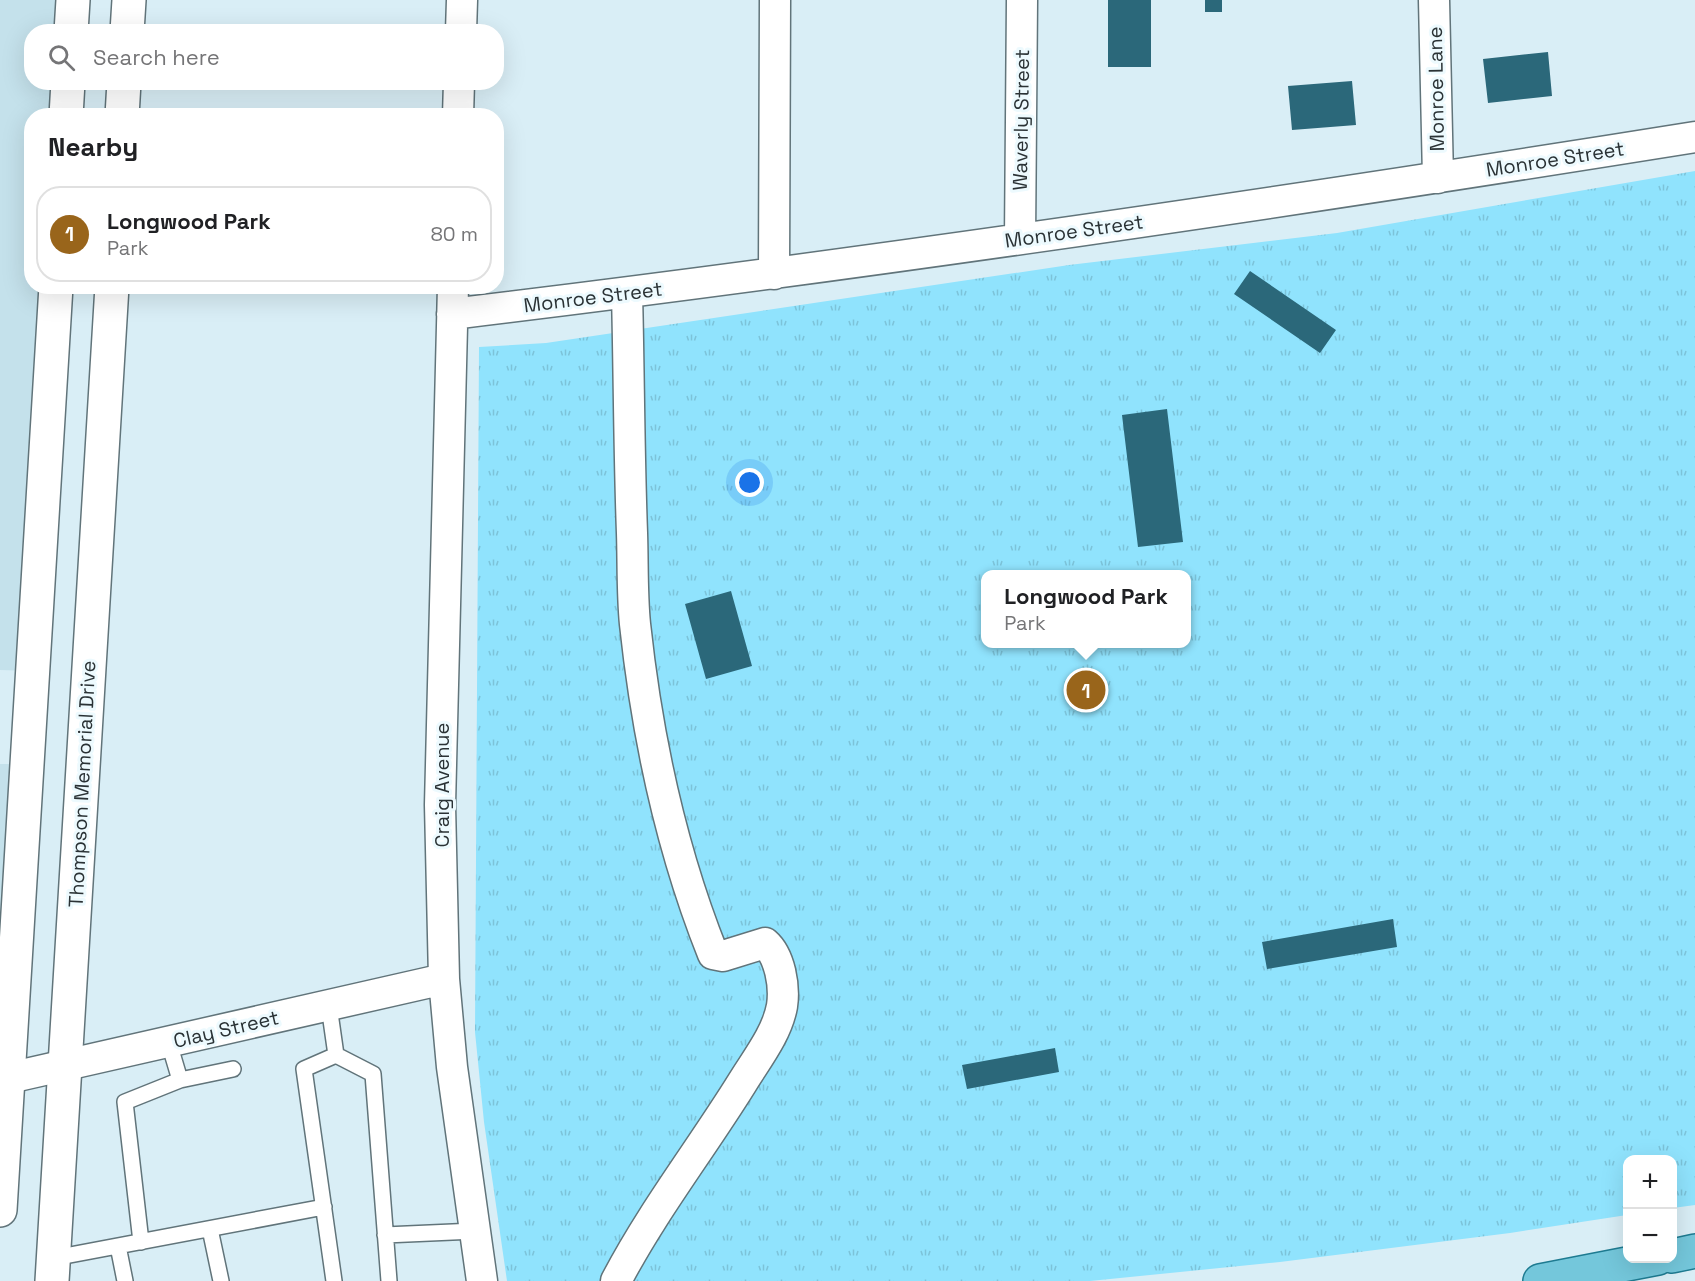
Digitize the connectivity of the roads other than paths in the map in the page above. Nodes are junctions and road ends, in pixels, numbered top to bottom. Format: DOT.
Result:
graph roads {
  1 [pos="73,0"];
  2 [pos="129,0"];
  3 [pos="462,0"];
  4 [pos="775,0"];
  5 [pos="1022,0"];
  6 [pos="1434,0"];
  7 [pos="72,24"];
  8 [pos="128,24"];
  9 [pos="461,24"];
  10 [pos="68,90"];
  11 [pos="124,90"];
  12 [pos="459,90"];
  13 [pos="66,108"];
  14 [pos="122,108"];
  15 [pos="458,108"];
  16 [pos="1695,136"];
  17 [pos="1438,178"];
  18 [pos="1020,239"];
  19 [pos="774,274"];
  20 [pos="627,293"];
  21 [pos="55,294"];
  22 [pos="112,294"];
  23 [pos="452,300"];
  24 [pos="444,979"];
  25 [pos="329,1006"];
  26 [pos="169,1042"];
  27 [pos="336,1055"];
  28 [pos="65,1065"];
  29 [pos="233,1069"];
  30 [pos="4,1079"];
  31 [pos="180,1080"];
  32 [pos="324,1207"];
  33 [pos="0,1210"];
  34 [pos="210,1229"];
  35 [pos="475,1231"];
  36 [pos="385,1235"];
  37 [pos="141,1242"];
  38 [pos="118,1246"];
  39 [pos="1695,1251"];
  40 [pos="1677,1255"];
  41 [pos="1632,1263"];
  42 [pos="53,1269"];
  43 [pos="125,1281"];
  44 [pos="221,1281"];
  45 [pos="334,1281"];
  46 [pos="389,1281"];
  47 [pos="482,1281"];
  48 [pos="616,1281"];
  49 [pos="1540,1281"];
  1 -- 7 [label="main road"];
  2 -- 8 [label="main road"];
  3 -- 9 [label="street"];
  4 -- 19 [label="street"];
  5 -- 18 [label="street, Waverly Street"];
  6 -- 17 [label="street, Monroe Lane"];
  10 -- 13 [label="main road"];
  11 -- 14 [label="main road"];
  12 -- 15 [label="street"];
  16 -- 17 [label="street, Monroe Street"];
  17 -- 18 [label="street, Monroe Street"];
  18 -- 19 [label="street, Monroe Street"];
  19 -- 20 [label="street, Monroe Street"];
  20 -- 23 [label="street, Monroe Street"];
  20 -- 48 [label="street"];
  21 -- 30 [label="main road"];
  22 -- 28 [label="main road, Thompson Memorial Drive"];
  23 -- 24 [label="street, Craig Avenue"];
  24 -- 25 [label="street, Clay Street"];
  24 -- 35 [label="street, Craig Avenue"];
  25 -- 26 [label="street, Clay Street"];
  25 -- 27 [label="lane"];
  26 -- 28 [label="street, Clay Street"];
  26 -- 31 [label="lane"];
  27 -- 32 [label="lane"];
  27 -- 36 [label="lane"];
  28 -- 30 [label="street, Clay Street"];
  28 -- 42 [label="main road, Thompson Memorial Drive"];
  29 -- 31 [label="lane"];
  30 -- 33 [label="main road"];
  31 -- 37 [label="lane"];
  32 -- 34 [label="lane"];
  32 -- 45 [label="lane"];
  34 -- 37 [label="lane"];
  34 -- 44 [label="lane"];
  35 -- 36 [label="lane"];
  35 -- 47 [label="street, Craig Avenue"];
  36 -- 46 [label="lane"];
  37 -- 38 [label="lane"];
  38 -- 42 [label="lane"];
  38 -- 43 [label="lane"];
  39 -- 40 [label="main road"];
  41 -- 49 [label="main road"];
}
